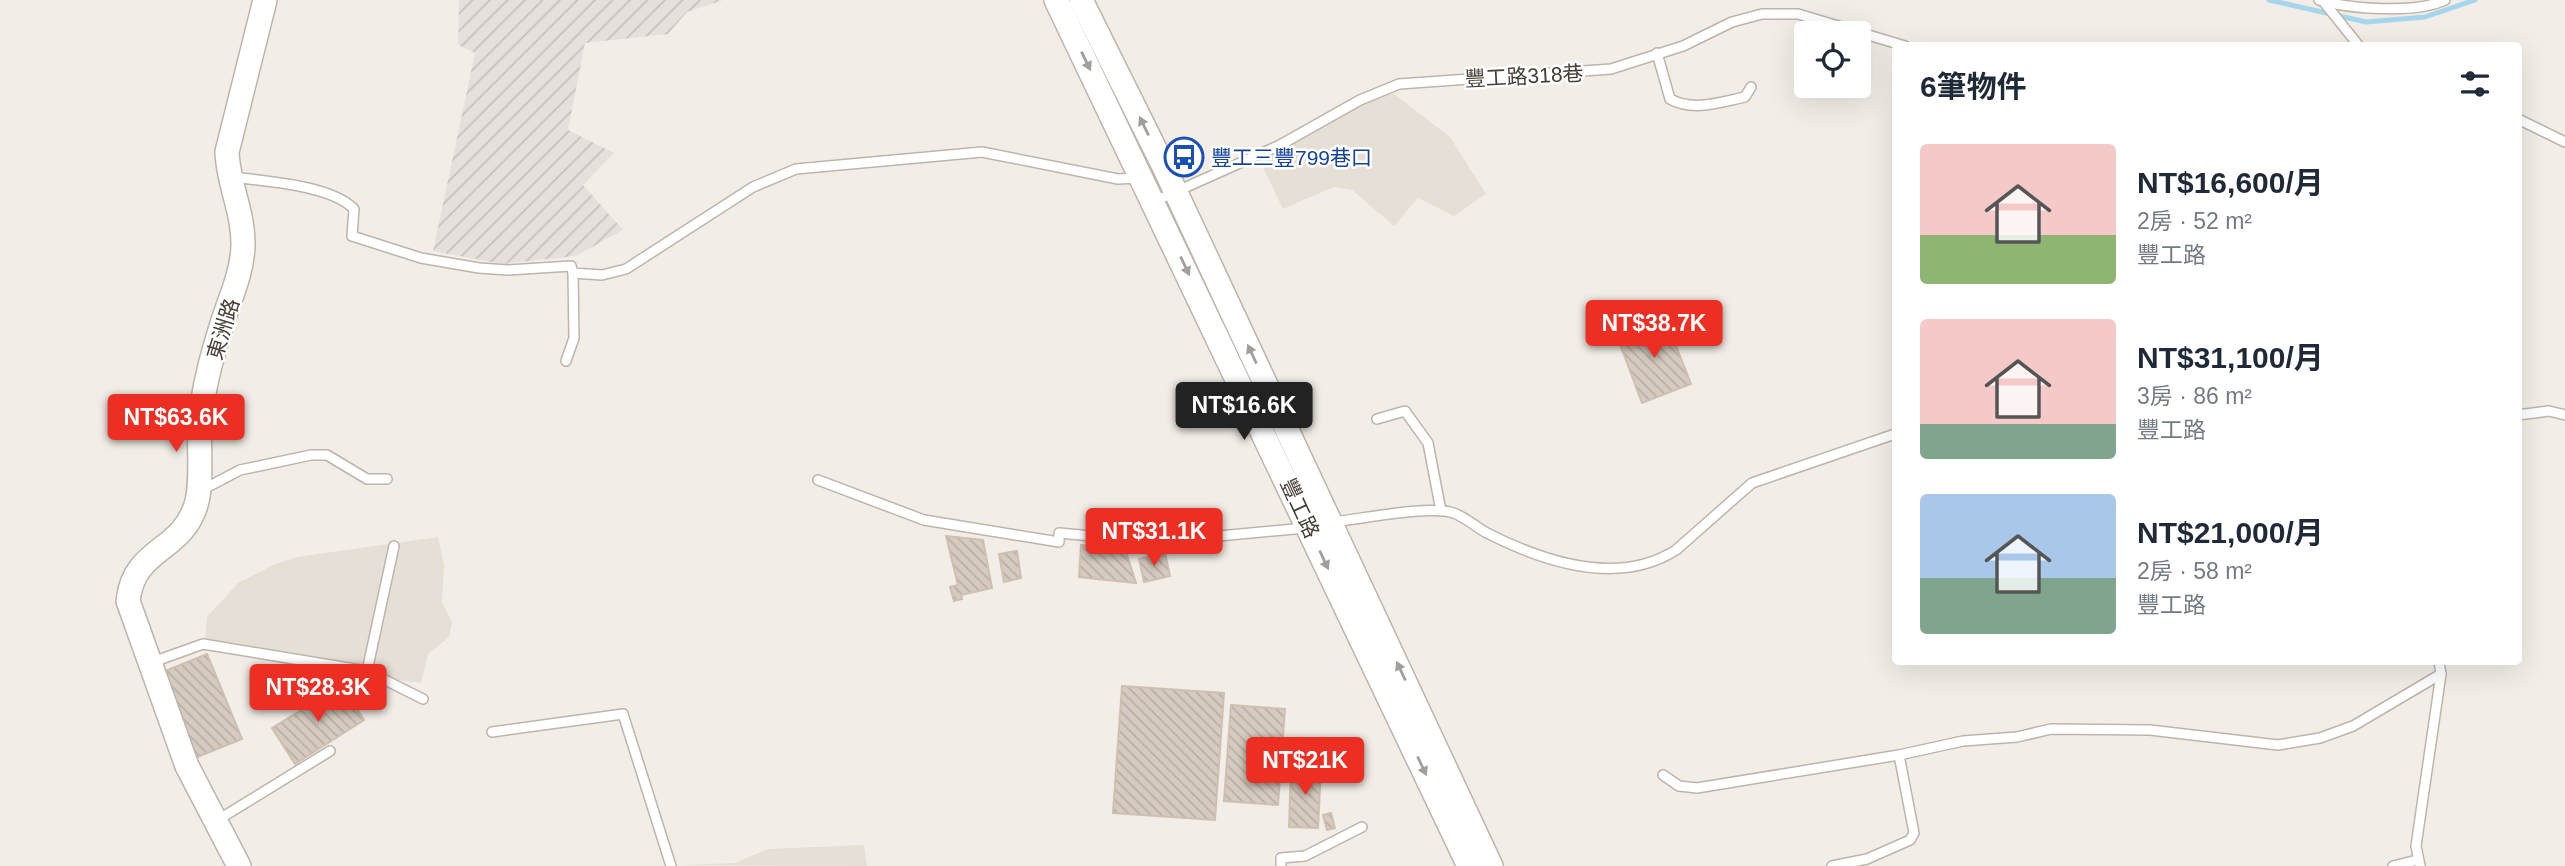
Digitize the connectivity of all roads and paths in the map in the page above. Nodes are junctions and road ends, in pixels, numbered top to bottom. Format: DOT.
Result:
graph roads {
  1 [pos="265,0"];
  2 [pos="1056,0"];
  3 [pos="1081,0"];
  4 [pos="2321,0"];
  5 [pos="2445,0"];
  6 [pos="1892,42"];
  7 [pos="2355,42"];
  8 [pos="1657,53"];
  9 [pos="1751,87"];
  10 [pos="2522,121"];
  11 [pos="2565,142"];
  12 [pos="1165,169"];
  13 [pos="229,177"];
  14 [pos="1142,178"];
  15 [pos="1165,197"];
  16 [pos="573,273"];
  17 [pos="566,361"];
  18 [pos="2522,414"];
  19 [pos="2565,415"];
  20 [pos="1377,419"];
  21 [pos="1892,435"];
  22 [pos="387,479"];
  23 [pos="818,480"];
  24 [pos="198,493"];
  25 [pos="1441,511"];
  26 [pos="1331,522"];
  27 [pos="1309,527"];
  28 [pos="394,546"];
  29 [pos="148,664"];
  30 [pos="2440,665"];
  31 [pos="367,671"];
  32 [pos="2441,674"];
  33 [pos="423,699"];
  34 [pos="492,732"];
  35 [pos="330,751"];
  36 [pos="1899,755"];
  37 [pos="1663,775"];
  38 [pos="215,822"];
  39 [pos="1362,827"];
  40 [pos="2419,863"];
  41 [pos="239,866"];
  42 [pos="671,866"];
  43 [pos="1281,866"];
  44 [pos="1469,866"];
  45 [pos="1491,866"];
  46 [pos="1832,866"];
  47 [pos="2393,866"];
  1 -- 13 [label="street, 東洲路"];
  2 -- 14 [label="street, 豐工路, one-way"];
  12 -- 3 [label="street, 豐工路, one-way"];
  4 -- 5 [label="lane"];
  4 -- 7 [label="lane"];
  6 -- 8 [label="lane, 豐工路318巷"];
  8 -- 9 [label="lane"];
  8 -- 15 [label="lane, 豐工路318巷"];
  10 -- 11 [label="lane"];
  12 -- 14 [label="lane"];
  12 -- 15 [label="street, 豐工路"];
  13 -- 16 [label="lane"];
  13 -- 24 [label="street, 東洲路"];
  14 -- 15 [label="street, 豐工路"];
  14 -- 16 [label="lane"];
  26 -- 15 [label="street, 豐工路, one-way"];
  15 -- 27 [label="street, 豐工路, one-way"];
  16 -- 17 [label="lane"];
  18 -- 19 [label="lane"];
  20 -- 25 [label="lane"];
  21 -- 25 [label="lane"];
  22 -- 24 [label="lane"];
  23 -- 27 [label="lane"];
  24 -- 29 [label="street, 東洲路"];
  25 -- 26 [label="lane"];
  26 -- 27 [label="lane"];
  45 -- 26 [label="street, 豐工路, one-way"];
  27 -- 44 [label="street, 豐工路, one-way"];
  28 -- 31 [label="lane"];
  29 -- 31 [label="lane"];
  29 -- 38 [label="street, 東洲路"];
  30 -- 32 [label="lane"];
  31 -- 33 [label="lane"];
  32 -- 36 [label="lane"];
  32 -- 40 [label="lane"];
  34 -- 42 [label="lane"];
  35 -- 38 [label="lane"];
  36 -- 37 [label="lane"];
  36 -- 46 [label="lane"];
  38 -- 41 [label="street, 東洲路"];
  39 -- 43 [label="lane"];
  40 -- 47 [label="lane"];
}
